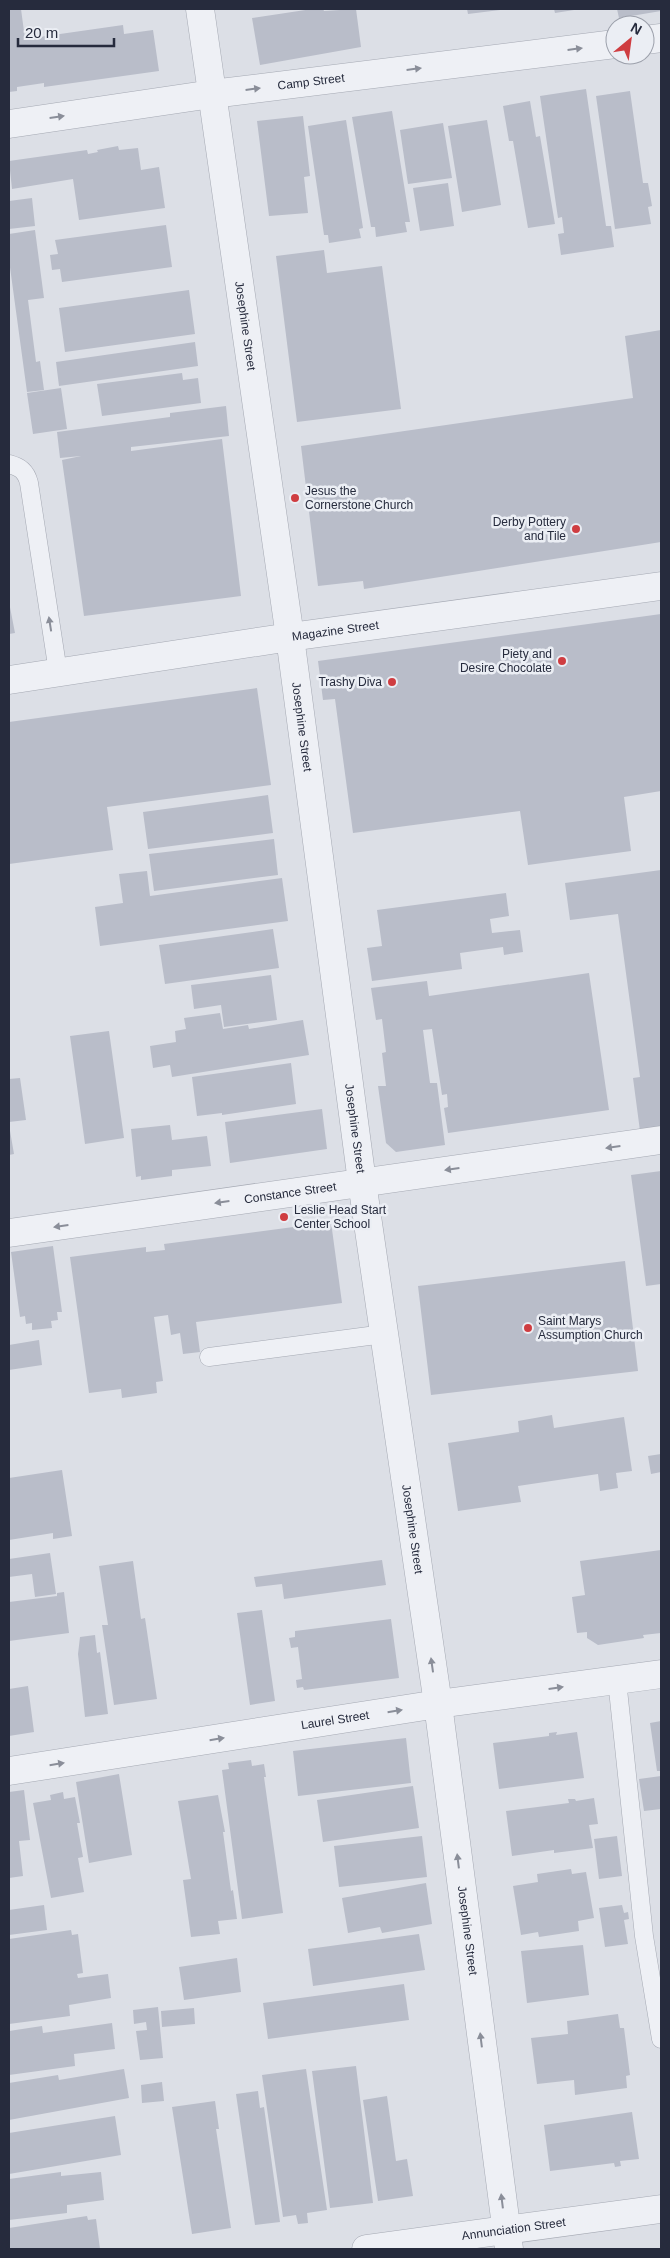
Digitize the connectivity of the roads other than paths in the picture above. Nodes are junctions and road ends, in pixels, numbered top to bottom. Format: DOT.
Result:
graph roads {
  1 [pos="200,9"];
  2 [pos="605,45"];
  3 [pos="212,94"];
  4 [pos="9,124"];
  5 [pos="9,464"];
  6 [pos="661,586"];
  7 [pos="290,637"];
  8 [pos="58,672"];
  9 [pos="9,680"];
  10 [pos="661,1140"];
  11 [pos="362,1182"];
  12 [pos="9,1233"];
  13 [pos="384,1334"];
  14 [pos="208,1357"];
  15 [pos="661,1674"];
  16 [pos="618,1680"];
  17 [pos="438,1704"];
  18 [pos="9,1771"];
  19 [pos="661,2038"];
  20 [pos="661,2209"];
  21 [pos="507,2240"];
  22 [pos="366,2249"];
  1 -- 3 [label="street, Josephine Street"];
  3 -- 2 [label="street, Camp Street, one-way"];
  4 -- 3 [label="street, Camp Street, one-way"];
  3 -- 7 [label="street, Josephine Street"];
  8 -- 5 [label="lane, one-way"];
  6 -- 7 [label="street, Magazine Street"];
  7 -- 8 [label="street, Magazine Street"];
  7 -- 11 [label="street, Josephine Street"];
  8 -- 9 [label="street, Magazine Street"];
  10 -- 11 [label="street, Constance Street, one-way"];
  11 -- 12 [label="street, Constance Street, one-way"];
  11 -- 13 [label="street, Josephine Street"];
  13 -- 14 [label="lane"];
  17 -- 13 [label="street, Josephine Street, one-way"];
  15 -- 16 [label="street, Laurel Street"];
  17 -- 16 [label="street, Laurel Street, one-way"];
  16 -- 19 [label="lane"];
  18 -- 17 [label="street, Laurel Street, one-way"];
  21 -- 17 [label="street, Josephine Street, one-way"];
  20 -- 21 [label="street, Annunciation Street"];
  21 -- 22 [label="street, Annunciation Street"];
}
